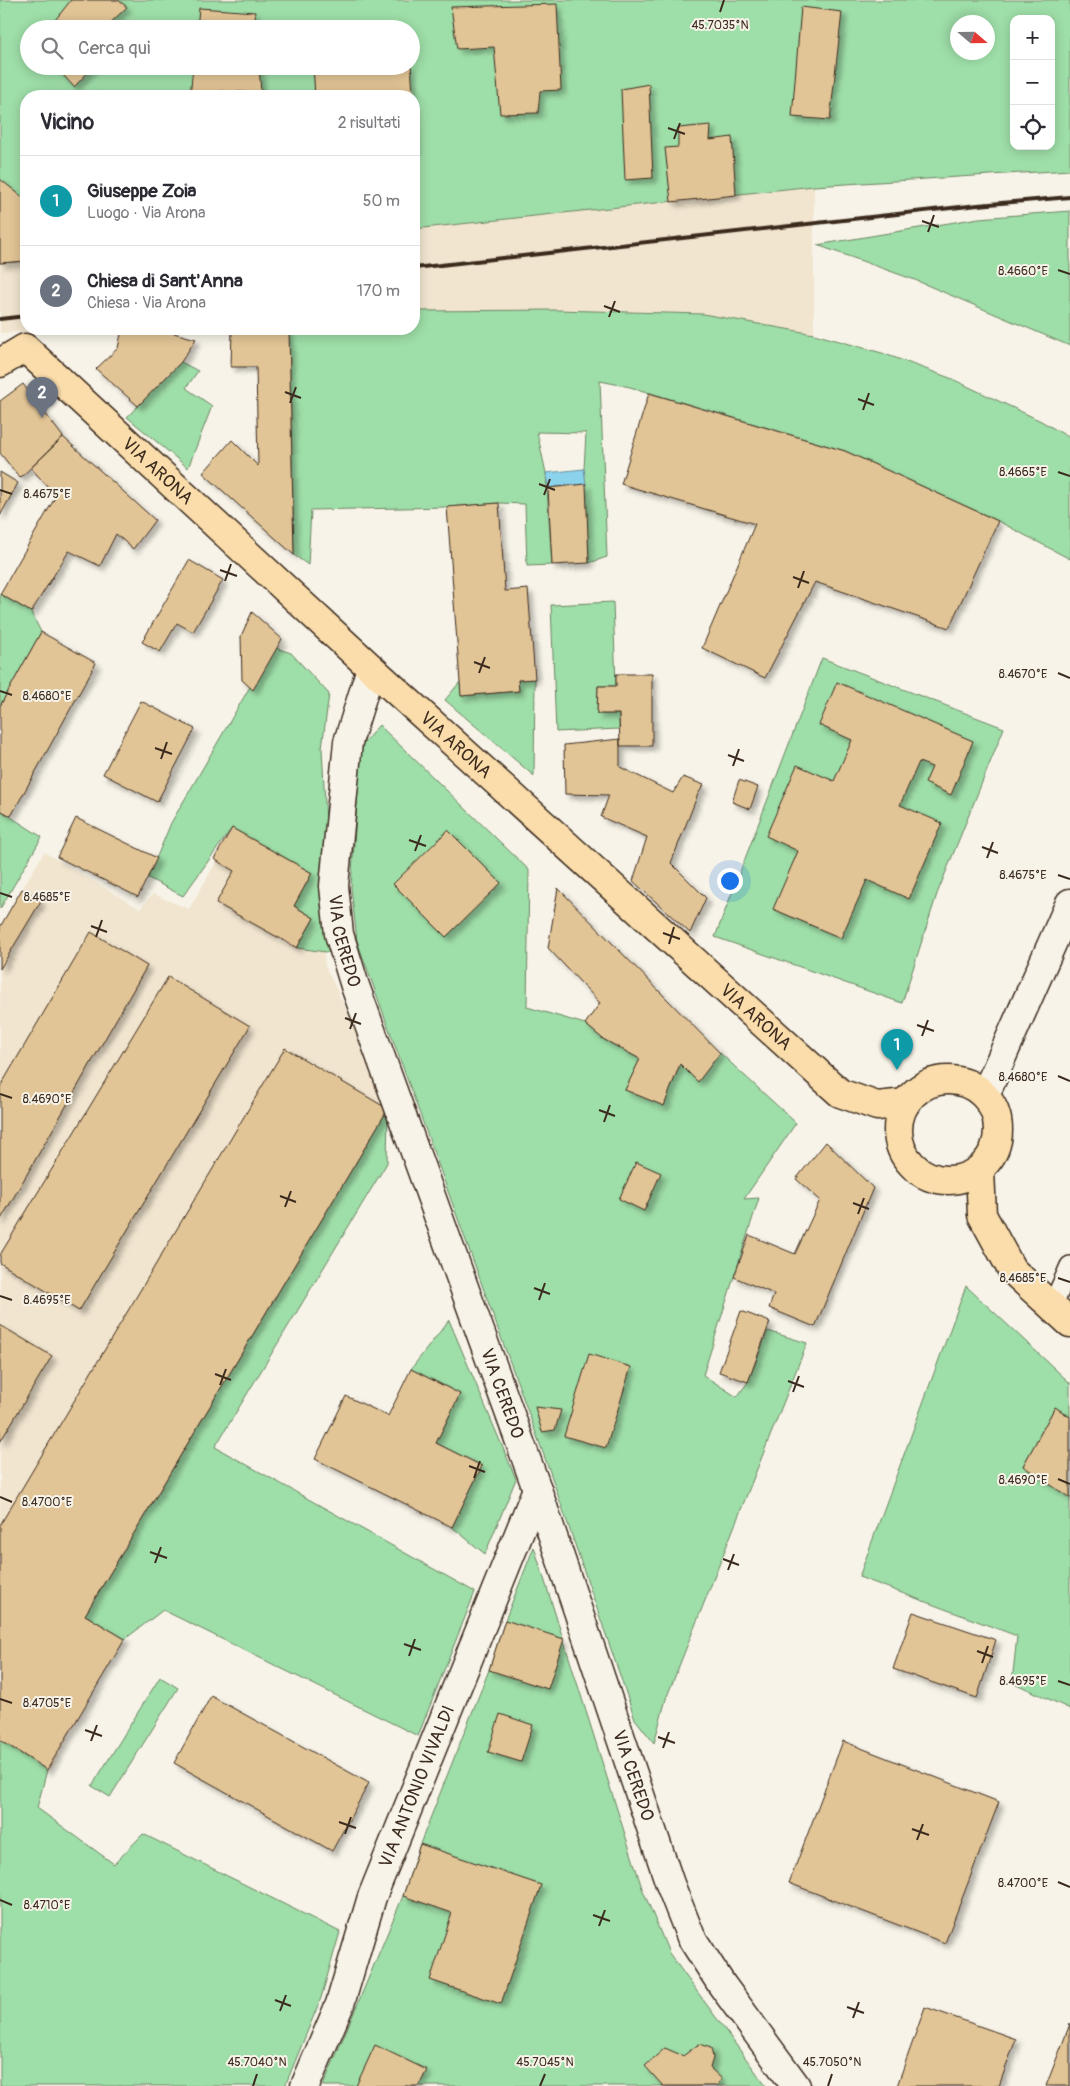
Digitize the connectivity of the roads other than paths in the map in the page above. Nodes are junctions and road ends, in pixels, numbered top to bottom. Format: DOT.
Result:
graph roads {
  1 [pos="0,364"];
  2 [pos="371,668"];
  3 [pos="1070,903"];
  4 [pos="985,1095"];
  5 [pos="906,1103"];
  6 [pos="980,1170"];
  7 [pos="1070,1266"];
  8 [pos="1061,1315"];
  9 [pos="537,1489"];
  10 [pos="305,2086"];
  11 [pos="796,2086"];
  1 -- 2 [label="main road, VIA ARONA"];
  2 -- 5 [label="main road, VIA ARONA"];
  2 -- 9 [label="street, VIA CEREDO"];
  3 -- 4 [label="street"];
  4 -- 5 [label="main road"];
  4 -- 6 [label="main road"];
  5 -- 6 [label="main road"];
  6 -- 8 [label="main road"];
  7 -- 8 [label="lane"];
  9 -- 10 [label="street, VIA ANTONIO VIVALDI"];
  9 -- 11 [label="street, VIA CEREDO"];
}
